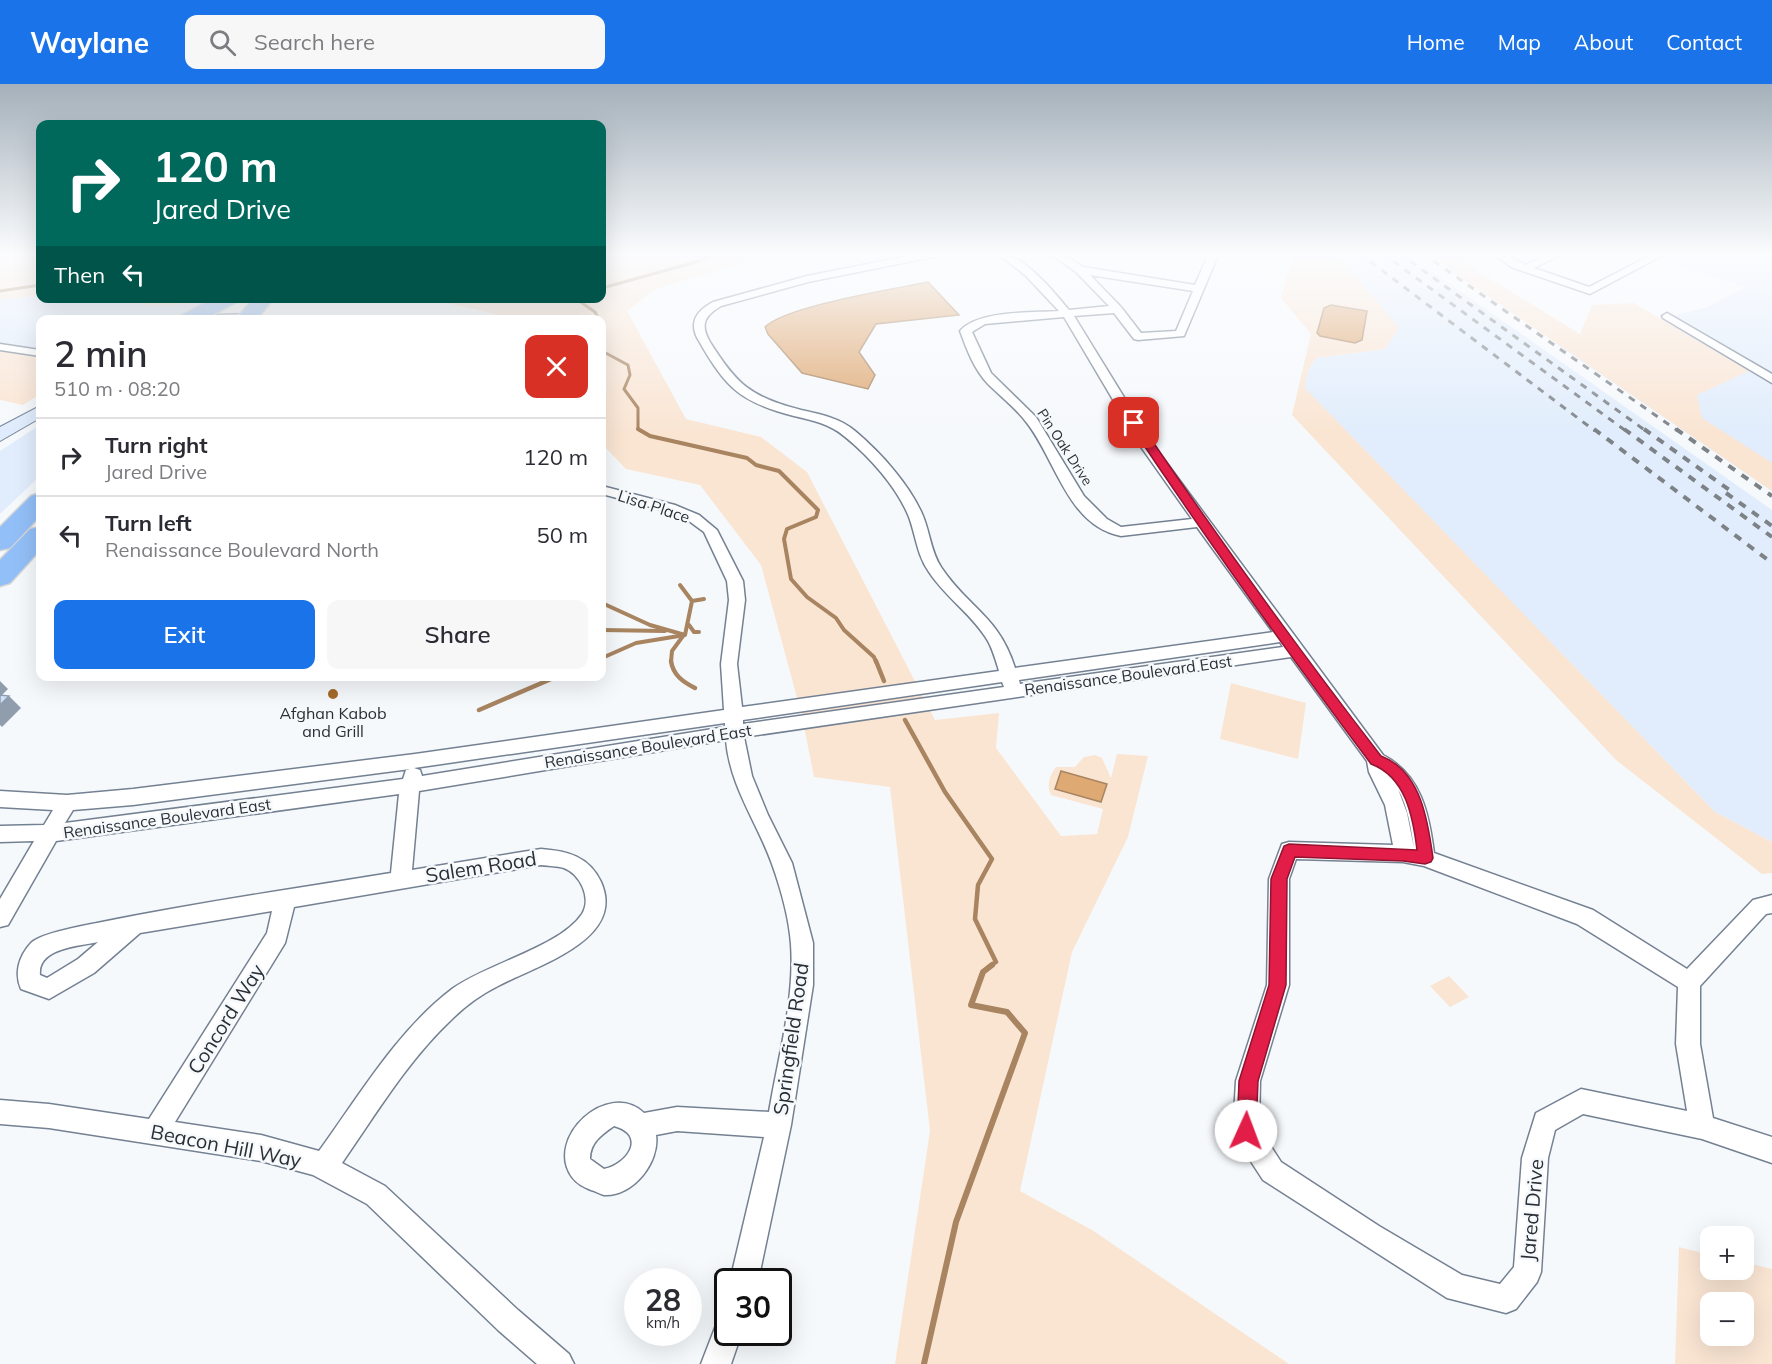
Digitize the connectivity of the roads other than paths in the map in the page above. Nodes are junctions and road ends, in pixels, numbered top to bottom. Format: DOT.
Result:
graph roads {
  1 [pos="704,313"];
  2 [pos="1080,313"];
  3 [pos="1120,313"];
  4 [pos="1189,313"];
  5 [pos="1068,314"];
  6 [pos="1667,316"];
  7 [pos="0,347"];
  8 [pos="36,352"];
  9 [pos="1772,379"];
  10 [pos="36,413"];
  11 [pos="0,435"];
  12 [pos="606,491"];
  13 [pos="36,508"];
  14 [pos="1201,522"];
  15 [pos="36,537"];
  16 [pos="10,550"];
  17 [pos="0,577"];
  18 [pos="1282,636"];
  19 [pos="1294,651"];
  20 [pos="1011,684"];
  21 [pos="735,723"];
  22 [pos="415,761"];
  23 [pos="411,785"];
  24 [pos="0,800"];
  25 [pos="67,803"];
  26 [pos="51,833"];
  27 [pos="0,834"];
  28 [pos="1414,856"];
  29 [pos="402,879"];
  30 [pos="285,901"];
  31 [pos="1772,904"];
  32 [pos="0,918"];
  33 [pos="134,925"];
  34 [pos="1689,982"];
  35 [pos="0,1112"];
  36 [pos="779,1125"];
  37 [pos="640,1126"];
  38 [pos="1702,1127"];
  39 [pos="155,1132"];
  40 [pos="1772,1150"];
  41 [pos="323,1168"];
  42 [pos="747,1268"];
  43 [pos="722,1346"];
  44 [pos="559,1364"];
  45 [pos="716,1364"];
  1 -- 20 [label="street"];
  2 -- 5 [label="street"];
  3 -- 4 [label="street"];
  5 -- 14 [label="street"];
  5 -- 14 [label="street, Pin Oak Drive"];
  6 -- 9 [label="street"];
  7 -- 8 [label="street"];
  10 -- 11 [label="street"];
  12 -- 21 [label="street, Lisa Place"];
  13 -- 16 [label="highway"];
  14 -- 18 [label="street"];
  15 -- 16 [label="highway"];
  16 -- 17 [label="highway"];
  18 -- 19 [label="street"];
  18 -- 20 [label="street, Renaissance Boulevard East"];
  19 -- 20 [label="street, Renaissance Boulevard East"];
  19 -- 28 [label="street"];
  20 -- 21 [label="street, Renaissance Boulevard East"];
  21 -- 22 [label="street, Renaissance Boulevard East"];
  21 -- 23 [label="street, Renaissance Boulevard East"];
  21 -- 36 [label="street, Springfield Road"];
  22 -- 23 [label="street"];
  22 -- 25 [label="street, Renaissance Boulevard East"];
  23 -- 26 [label="street, Renaissance Boulevard East"];
  23 -- 29 [label="street"];
  24 -- 25 [label="street, Renaissance Boulevard East"];
  25 -- 26 [label="street"];
  26 -- 27 [label="street, Renaissance Boulevard East"];
  26 -- 32 [label="street"];
  28 -- 34 [label="street, Jared Drive"];
  28 -- 38 [label="street, Jared Drive"];
  29 -- 30 [label="street, Salem Road"];
  29 -- 41 [label="street, Salem Road"];
  30 -- 33 [label="street, Salem Road"];
  30 -- 39 [label="street, Concord Way"];
  31 -- 34 [label="street"];
  34 -- 38 [label="street"];
  35 -- 39 [label="street, Beacon Hill Way"];
  36 -- 37 [label="street"];
  36 -- 42 [label="street, Springfield Road"];
  38 -- 40 [label="street"];
  39 -- 41 [label="street, Beacon Hill Way"];
  41 -- 44 [label="street, Beacon Hill Way"];
  43 -- 45 [label="street"];
}
